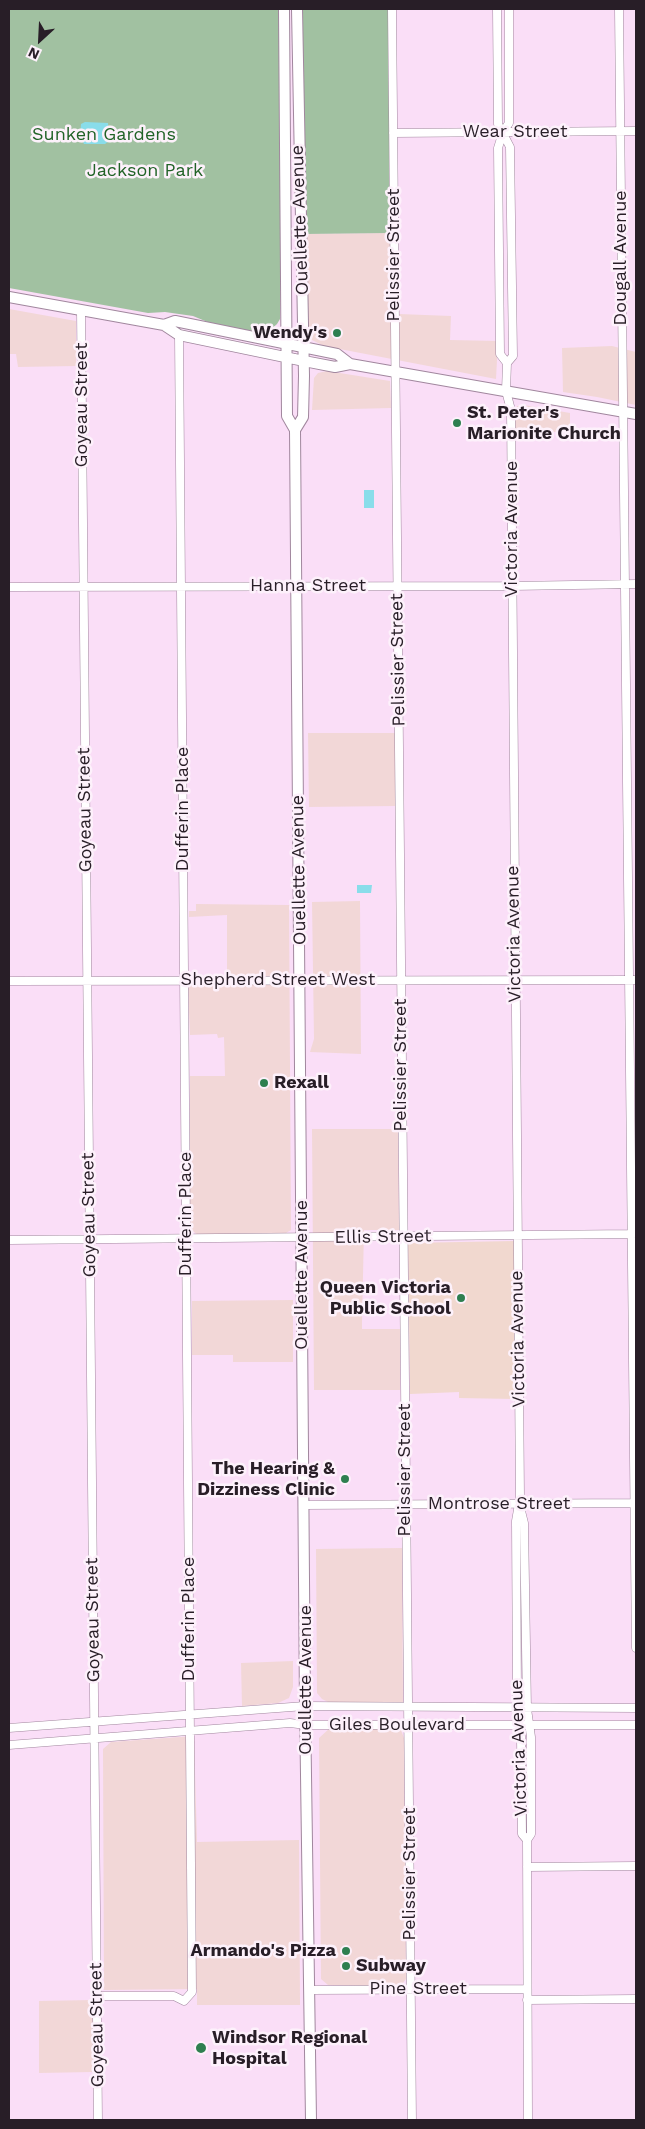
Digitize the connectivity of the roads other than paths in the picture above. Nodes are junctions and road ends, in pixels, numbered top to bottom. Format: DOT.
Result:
graph roads {
  1 [pos="284,9"];
  2 [pos="297,9"];
  3 [pos="392,9"];
  4 [pos="497,9"];
  5 [pos="509,9"];
  6 [pos="619,9"];
  7 [pos="620,131"];
  8 [pos="636,131"];
  9 [pos="503,132"];
  10 [pos="393,133"];
  11 [pos="9,297"];
  12 [pos="81,310"];
  13 [pos="164,325"];
  14 [pos="179,335"];
  15 [pos="288,344"];
  16 [pos="304,348"];
  17 [pos="288,358"];
  18 [pos="304,361"];
  19 [pos="350,364"];
  20 [pos="507,364"];
  21 [pos="395,372"];
  22 [pos="506,391"];
  23 [pos="622,412"];
  24 [pos="636,414"];
  25 [pos="295,430"];
  26 [pos="624,584"];
  27 [pos="636,584"];
  28 [pos="296,586"];
  29 [pos="397,586"];
  30 [pos="512,586"];
  31 [pos="9,587"];
  32 [pos="83,587"];
  33 [pos="181,587"];
  34 [pos="87,980"];
  35 [pos="184,980"];
  36 [pos="300,980"];
  37 [pos="401,980"];
  38 [pos="514,980"];
  39 [pos="632,980"];
  40 [pos="9,981"];
  41 [pos="633,1130"];
  42 [pos="634,1234"];
  43 [pos="517,1236"];
  44 [pos="403,1237"];
  45 [pos="302,1238"];
  46 [pos="90,1239"];
  47 [pos="186,1239"];
  48 [pos="9,1240"];
  49 [pos="634,1345"];
  50 [pos="634,1503"];
  51 [pos="304,1505"];
  52 [pos="405,1505"];
  53 [pos="519,1505"];
  54 [pos="636,1648"];
  55 [pos="305,1706"];
  56 [pos="408,1708"];
  57 [pos="636,1708"];
  58 [pos="517,1709"];
  59 [pos="527,1709"];
  60 [pos="190,1714"];
  61 [pos="94,1722"];
  62 [pos="306,1725"];
  63 [pos="408,1725"];
  64 [pos="520,1725"];
  65 [pos="530,1725"];
  66 [pos="636,1725"];
  67 [pos="9,1728"];
  68 [pos="190,1731"];
  69 [pos="94,1738"];
  70 [pos="9,1745"];
  71 [pos="527,1840"];
  72 [pos="636,1866"];
  73 [pos="527,1867"];
  74 [pos="411,1989"];
  75 [pos="527,1989"];
  76 [pos="310,1990"];
  77 [pos="97,1996"];
  78 [pos="636,1999"];
  79 [pos="527,2000"];
  80 [pos="98,2120"];
  81 [pos="311,2120"];
  82 [pos="412,2120"];
  83 [pos="528,2120"];
  1 -- 15 [label="main road, Ouellette Avenue"];
  2 -- 16 [label="main road, Ouellette Avenue"];
  3 -- 10 [label="street, Pelissier Street"];
  4 -- 9 [label="street, Victoria Avenue"];
  5 -- 9 [label="street, Victoria Avenue"];
  6 -- 7 [label="street, Dougall Avenue"];
  7 -- 8 [label="street, Wear Street"];
  7 -- 9 [label="street, Wear Street"];
  7 -- 23 [label="street, Dougall Avenue"];
  9 -- 10 [label="street, Wear Street"];
  9 -- 20 [label="street, Victoria Avenue"];
  9 -- 20 [label="street, Victoria Avenue"];
  10 -- 21 [label="street, Pelissier Street"];
  11 -- 12 [label="main road"];
  12 -- 13 [label="main road"];
  12 -- 32 [label="street, Goyeau Street"];
  13 -- 14 [label="main road"];
  13 -- 15 [label="main road"];
  14 -- 17 [label="main road"];
  14 -- 33 [label="street, Dufferin Place"];
  15 -- 16 [label="main road"];
  15 -- 17 [label="main road, Ouellette Avenue"];
  16 -- 18 [label="main road, Ouellette Avenue"];
  16 -- 19 [label="main road"];
  17 -- 18 [label="main road"];
  17 -- 25 [label="main road, Ouellette Avenue"];
  18 -- 19 [label="main road"];
  18 -- 25 [label="main road, Ouellette Avenue"];
  19 -- 21 [label="main road"];
  20 -- 22 [label="street, Victoria Avenue"];
  21 -- 22 [label="main road"];
  21 -- 29 [label="street, Pelissier Street"];
  22 -- 23 [label="main road"];
  22 -- 30 [label="street, Victoria Avenue"];
  23 -- 24 [label="main road"];
  23 -- 26 [label="street, Dougall Avenue"];
  25 -- 28 [label="main road, Ouellette Avenue"];
  26 -- 27 [label="street, Hanna Street"];
  26 -- 30 [label="street, Hanna Street"];
  26 -- 39 [label="street, Dougall Avenue"];
  28 -- 29 [label="street, Hanna Street"];
  28 -- 33 [label="street, Hanna Street"];
  28 -- 36 [label="main road, Ouellette Avenue"];
  29 -- 30 [label="street, Hanna Street"];
  29 -- 37 [label="street, Pelissier Street"];
  30 -- 38 [label="street, Victoria Avenue"];
  31 -- 32 [label="street, Hanna Street"];
  32 -- 33 [label="street, Hanna Street"];
  32 -- 34 [label="street, Goyeau Street"];
  33 -- 35 [label="street, Dufferin Place"];
  34 -- 35 [label="street, Shepherd Street West"];
  34 -- 40 [label="street, Shepherd Street West"];
  34 -- 46 [label="street, Goyeau Street"];
  35 -- 36 [label="street, Shepherd Street West"];
  35 -- 47 [label="street, Dufferin Place"];
  36 -- 37 [label="street, Shepherd Street West"];
  36 -- 45 [label="main road, Ouellette Avenue"];
  37 -- 38 [label="street, Shepherd Street West"];
  37 -- 44 [label="street, Pelissier Street"];
  38 -- 39 [label="street, Shepherd Street West"];
  38 -- 43 [label="street, Victoria Avenue"];
  39 -- 41 [label="street, Dougall Avenue"];
  41 -- 42 [label="street, Dougall Avenue"];
  42 -- 43 [label="street, Ellis Street"];
  42 -- 49 [label="street, Dougall Avenue"];
  43 -- 44 [label="street, Ellis Street"];
  43 -- 53 [label="street, Victoria Avenue"];
  44 -- 45 [label="street, Ellis Street"];
  44 -- 52 [label="street, Pelissier Street"];
  45 -- 47 [label="street, Ellis Street"];
  45 -- 51 [label="main road, Ouellette Avenue"];
  46 -- 47 [label="street, Ellis Street"];
  46 -- 48 [label="street, Ellis Street"];
  46 -- 61 [label="street, Goyeau Street"];
  47 -- 60 [label="street, Dufferin Place"];
  49 -- 50 [label="street, Dougall Avenue"];
  50 -- 53 [label="street, Montrose Street"];
  50 -- 54 [label="street, Dougall Avenue"];
  51 -- 52 [label="street, Montrose Street"];
  51 -- 55 [label="main road, Ouellette Avenue"];
  52 -- 53 [label="street, Montrose Street"];
  52 -- 56 [label="street, Pelissier Street"];
  53 -- 58 [label="street, Victoria Avenue"];
  53 -- 59 [label="street, Victoria Avenue"];
  55 -- 56 [label="street, Giles Boulevard"];
  55 -- 60 [label="street, Giles Boulevard"];
  55 -- 62 [label="main road, Ouellette Avenue"];
  56 -- 58 [label="street, Giles Boulevard"];
  56 -- 63 [label="street, Pelissier Street"];
  57 -- 59 [label="street, Giles Boulevard"];
  58 -- 59 [label="street, Giles Boulevard"];
  58 -- 64 [label="street, Victoria Avenue"];
  59 -- 65 [label="street, Victoria Avenue"];
  60 -- 61 [label="street, Giles Boulevard"];
  60 -- 68 [label="street, Dufferin Place"];
  61 -- 67 [label="street, Giles Boulevard"];
  61 -- 69 [label="street, Goyeau Street"];
  62 -- 63 [label="street, Giles Boulevard"];
  62 -- 68 [label="street, Giles Boulevard"];
  62 -- 76 [label="main road, Ouellette Avenue"];
  63 -- 64 [label="street, Giles Boulevard"];
  63 -- 74 [label="street, Pelissier Street"];
  64 -- 65 [label="street, Giles Boulevard"];
  64 -- 71 [label="street, Victoria Avenue"];
  65 -- 66 [label="street, Giles Boulevard"];
  65 -- 71 [label="street, Victoria Avenue"];
  68 -- 69 [label="street, Giles Boulevard"];
  68 -- 77 [label="street, Dufferin Place"];
  69 -- 70 [label="street, Giles Boulevard"];
  69 -- 77 [label="street, Goyeau Street"];
  71 -- 73 [label="street, Victoria Avenue"];
  72 -- 73 [label="street"];
  73 -- 75 [label="street, Victoria Avenue"];
  74 -- 75 [label="street, Pine Street"];
  74 -- 76 [label="street, Pine Street"];
  74 -- 82 [label="street, Pelissier Street"];
  75 -- 79 [label="street, Victoria Avenue"];
  76 -- 81 [label="main road, Ouellette Avenue"];
  77 -- 80 [label="street, Goyeau Street"];
  78 -- 79 [label="street"];
  79 -- 83 [label="street, Victoria Avenue"];
}
